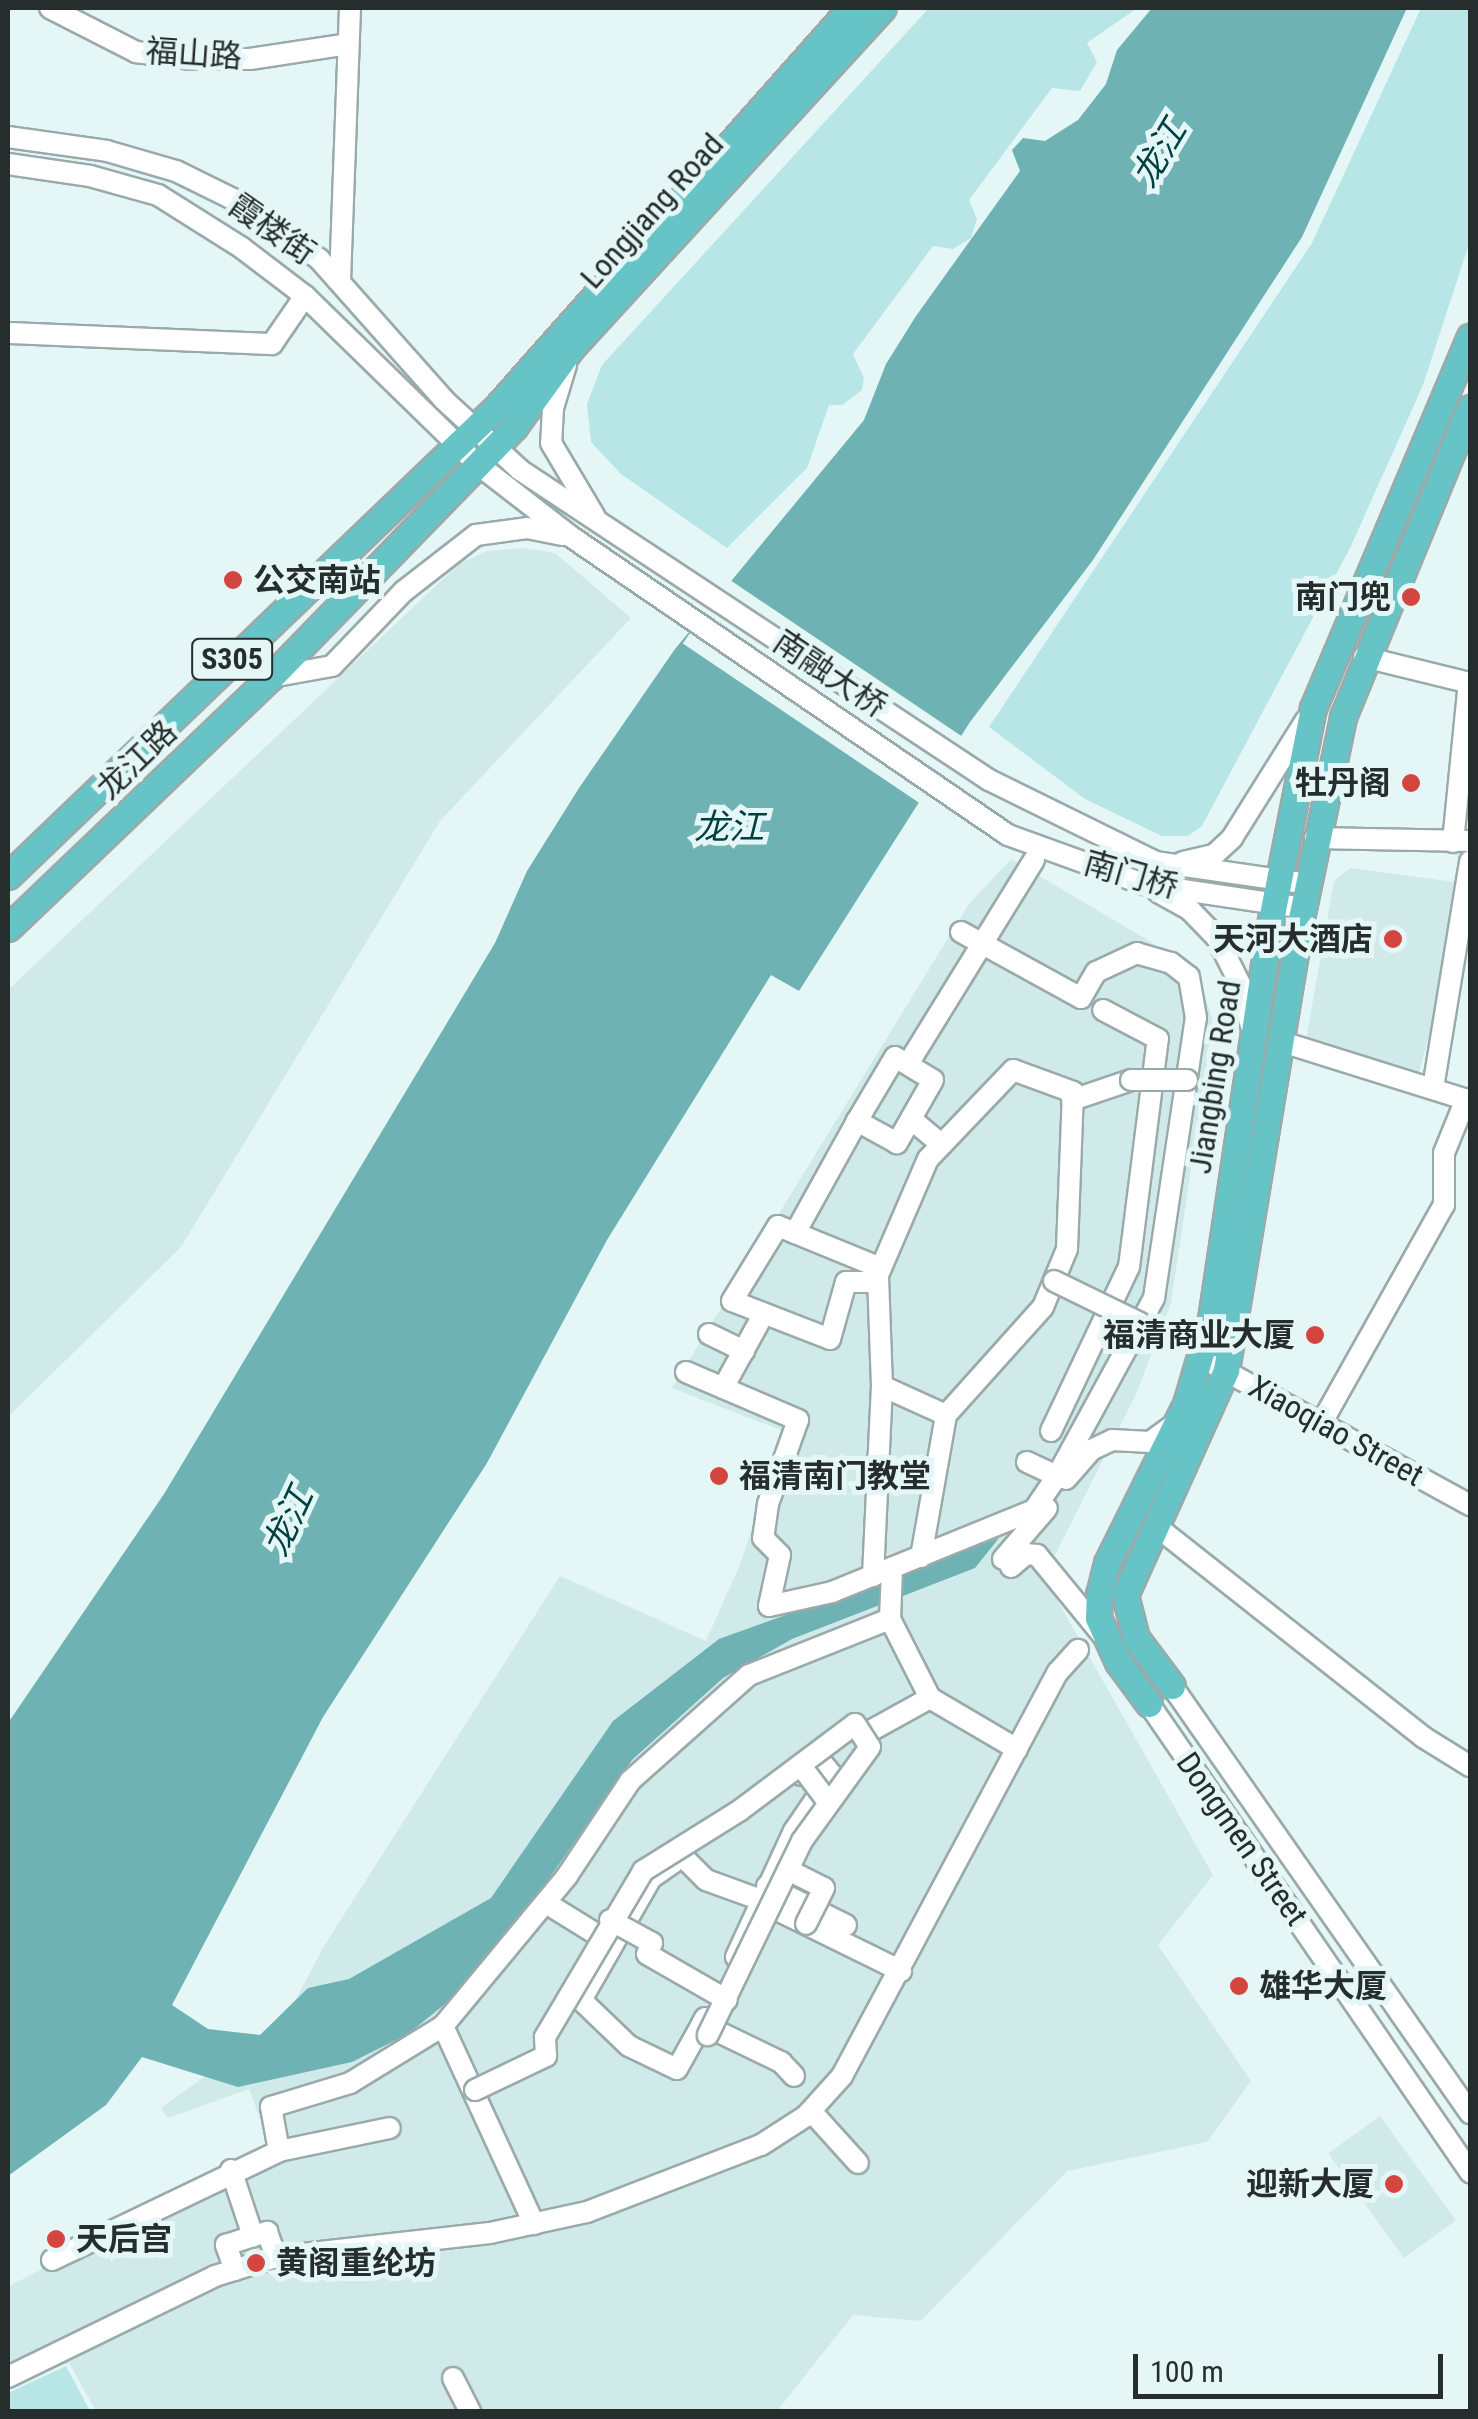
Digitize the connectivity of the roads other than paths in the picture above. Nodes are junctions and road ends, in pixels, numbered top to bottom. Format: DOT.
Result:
graph roads {
  1 [pos="50,8"];
  2 [pos="350,8"];
  3 [pos="850,8"];
  4 [pos="883,8"];
  5 [pos="348,44"];
  6 [pos="8,137"];
  7 [pos="8,164"];
  8 [pos="340,281"];
  9 [pos="306,296"];
  10 [pos="8,333"];
  11 [pos="1470,337"];
  12 [pos="572,347"];
  13 [pos="1470,408"];
  14 [pos="465,435"];
  15 [pos="484,456"];
  16 [pos="598,523"];
  17 [pos="570,536"];
  18 [pos="1364,657"];
  19 [pos="271,677"];
  20 [pos="1470,683"];
  21 [pos="1313,708"];
  22 [pos="989,780"];
  23 [pos="969,809"];
  24 [pos="1315,838"];
  25 [pos="1462,842"];
  26 [pos="1034,860"];
  27 [pos="1156,862"];
  28 [pos="1470,862"];
  29 [pos="8,876"];
  30 [pos="1143,884"];
  31 [pos="1276,892"];
  32 [pos="1306,896"];
  33 [pos="8,928"];
  34 [pos="961,932"];
  35 [pos="982,944"];
  36 [pos="1103,1010"];
  37 [pos="1267,1040"];
  38 [pos="908,1064"];
  39 [pos="1187,1080"];
  40 [pos="1433,1088"];
  41 [pos="1072,1100"];
  42 [pos="1468,1100"];
  43 [pos="911,1119"];
  44 [pos="857,1121"];
  45 [pos="942,1145"];
  46 [pos="795,1234"];
  47 [pos="879,1275"];
  48 [pos="1054,1281"];
  49 [pos="764,1313"];
  50 [pos="1140,1322"];
  51 [pos="709,1334"];
  52 [pos="744,1350"];
  53 [pos="1201,1358"];
  54 [pos="1226,1370"];
  55 [pos="686,1372"];
  56 [pos="882,1386"];
  57 [pos="724,1388"];
  58 [pos="946,1415"];
  59 [pos="1322,1422"];
  60 [pos="1177,1423"];
  61 [pos="1051,1431"];
  62 [pos="1027,1462"];
  63 [pos="1056,1476"];
  64 [pos="1470,1505"];
  65 [pos="1156,1526"];
  66 [pos="921,1557"];
  67 [pos="883,1572"];
  68 [pos="890,1619"];
  69 [pos="1111,1646"];
  70 [pos="1078,1650"];
  71 [pos="1172,1686"];
  72 [pos="930,1698"];
  73 [pos="1149,1704"];
  74 [pos="863,1734"];
  75 [pos="1017,1749"];
  76 [pos="800,1766"];
  77 [pos="1470,1766"];
  78 [pos="828,1802"];
  79 [pos="682,1856"];
  80 [pos="788,1870"];
  81 [pos="766,1898"];
  82 [pos="546,1903"];
  83 [pos="610,1920"];
  84 [pos="806,1924"];
  85 [pos="842,1927"];
  86 [pos="612,1944"];
  87 [pos="901,1971"];
  88 [pos="727,2000"];
  89 [pos="443,2026"];
  90 [pos="705,2029"];
  91 [pos="476,2090"];
  92 [pos="814,2108"];
  93 [pos="1470,2113"];
  94 [pos="390,2128"];
  95 [pos="279,2150"];
  96 [pos="858,2164"];
  97 [pos="231,2170"];
  98 [pos="1470,2172"];
  99 [pos="534,2224"];
  100 [pos="254,2236"];
  101 [pos="276,2257"];
  102 [pos="52,2260"];
  103 [pos="234,2270"];
  104 [pos="8,2377"];
  105 [pos="453,2378"];
  106 [pos="470,2412"];
  1 -- 5 [label="street, 福山路"];
  2 -- 5 [label="street"];
  3 -- 14 [label="main road, Longjiang Road"];
  4 -- 12 [label="main road, Longjiang Road"];
  5 -- 8 [label="street"];
  6 -- 8 [label="street, 霞楼街"];
  7 -- 9 [label="street, 霞楼街"];
  8 -- 14 [label="street, 霞楼街"];
  9 -- 10 [label="street"];
  9 -- 14 [label="street, 霞楼街"];
  11 -- 21 [label="main road, Jiangbing Road"];
  12 -- 15 [label="main road, Longjiang Road"];
  12 -- 16 [label="street"];
  13 -- 18 [label="main road, Jiangbing Road"];
  14 -- 15 [label="street"];
  14 -- 29 [label="main road, 龙江路 / S305"];
  15 -- 16 [label="street"];
  15 -- 17 [label="street"];
  15 -- 19 [label="main road, 龙江路 / S305"];
  16 -- 22 [label="street, 南融大桥"];
  17 -- 19 [label="street"];
  17 -- 23 [label="street, 南融大桥"];
  18 -- 20 [label="street"];
  18 -- 24 [label="main road, Jiangbing Road"];
  19 -- 33 [label="main road, 龙江路 / S305"];
  20 -- 25 [label="street"];
  21 -- 27 [label="street"];
  21 -- 31 [label="main road, Jiangbing Road"];
  22 -- 27 [label="street, 南门桥"];
  23 -- 30 [label="street, 南门桥"];
  24 -- 25 [label="street"];
  24 -- 32 [label="main road, Jiangbing Road"];
  26 -- 35 [label="street"];
  27 -- 31 [label="street, 南门桥"];
  28 -- 40 [label="street"];
  30 -- 31 [label="street, 南门桥"];
  30 -- 37 [label="street"];
  31 -- 32 [label="street, 南门桥"];
  31 -- 37 [label="main road, Jiangbing Road"];
  32 -- 37 [label="main road, Jiangbing Road"];
  34 -- 35 [label="street"];
  35 -- 38 [label="street"];
  35 -- 39 [label="street"];
  36 -- 61 [label="street"];
  37 -- 40 [label="street"];
  37 -- 53 [label="main road, Jiangbing Road"];
  37 -- 54 [label="main road, Jiangbing Road"];
  38 -- 43 [label="street"];
  38 -- 44 [label="street"];
  39 -- 41 [label="street, bridge"];
  39 -- 50 [label="street"];
  40 -- 42 [label="street"];
  41 -- 45 [label="street"];
  41 -- 48 [label="street"];
  42 -- 59 [label="street"];
  43 -- 44 [label="street"];
  43 -- 45 [label="street"];
  44 -- 46 [label="street"];
  45 -- 47 [label="street"];
  46 -- 47 [label="street"];
  46 -- 49 [label="street"];
  47 -- 49 [label="street"];
  47 -- 56 [label="street"];
  48 -- 50 [label="street, bridge"];
  48 -- 58 [label="street"];
  49 -- 52 [label="street"];
  50 -- 63 [label="street"];
  51 -- 52 [label="street"];
  52 -- 57 [label="street"];
  53 -- 54 [label="street, Xiaoqiao Street"];
  53 -- 60 [label="main road, Jiangbing Road"];
  54 -- 59 [label="street, Xiaoqiao Street"];
  54 -- 65 [label="main road, Jiangbing Road"];
  55 -- 57 [label="street"];
  56 -- 58 [label="street"];
  56 -- 67 [label="street"];
  57 -- 67 [label="street"];
  58 -- 66 [label="street"];
  59 -- 64 [label="street, Xiaoqiao Street"];
  60 -- 69 [label="main road, Jiangbing Road"];
  60 -- 69 [label="street"];
  62 -- 63 [label="street"];
  63 -- 66 [label="street"];
  65 -- 71 [label="main road, Jiangbing Road"];
  65 -- 77 [label="street"];
  66 -- 67 [label="street"];
  67 -- 68 [label="street"];
  68 -- 72 [label="street"];
  68 -- 82 [label="street"];
  69 -- 73 [label="main road, Jiangbing Road"];
  70 -- 75 [label="street"];
  71 -- 93 [label="street, Dongmen Street"];
  72 -- 74 [label="street"];
  72 -- 75 [label="street"];
  73 -- 98 [label="street, Dongmen Street"];
  74 -- 76 [label="street, bridge"];
  74 -- 78 [label="street, bridge"];
  75 -- 87 [label="street"];
  76 -- 78 [label="street, bridge"];
  76 -- 83 [label="street, bridge"];
  78 -- 80 [label="street, bridge"];
  79 -- 81 [label="street"];
  79 -- 81 [label="street"];
  79 -- 86 [label="street"];
  80 -- 81 [label="street, bridge"];
  80 -- 84 [label="street, bridge"];
  81 -- 84 [label="street"];
  81 -- 85 [label="street"];
  81 -- 88 [label="street, bridge"];
  81 -- 90 [label="street"];
  82 -- 86 [label="street"];
  82 -- 89 [label="street"];
  83 -- 88 [label="street, bridge"];
  83 -- 91 [label="street, bridge"];
  84 -- 85 [label="street"];
  85 -- 87 [label="street"];
  86 -- 90 [label="street"];
  87 -- 92 [label="street"];
  88 -- 90 [label="street, bridge"];
  89 -- 91 [label="street"];
  89 -- 95 [label="street"];
  90 -- 92 [label="street"];
  91 -- 99 [label="street"];
  92 -- 96 [label="street"];
  92 -- 99 [label="street"];
  94 -- 95 [label="street"];
  95 -- 97 [label="street"];
  97 -- 100 [label="street"];
  97 -- 102 [label="street"];
  99 -- 101 [label="street"];
  100 -- 101 [label="street"];
  100 -- 103 [label="street"];
  101 -- 103 [label="street"];
  103 -- 104 [label="street"];
  105 -- 106 [label="street"];
}
